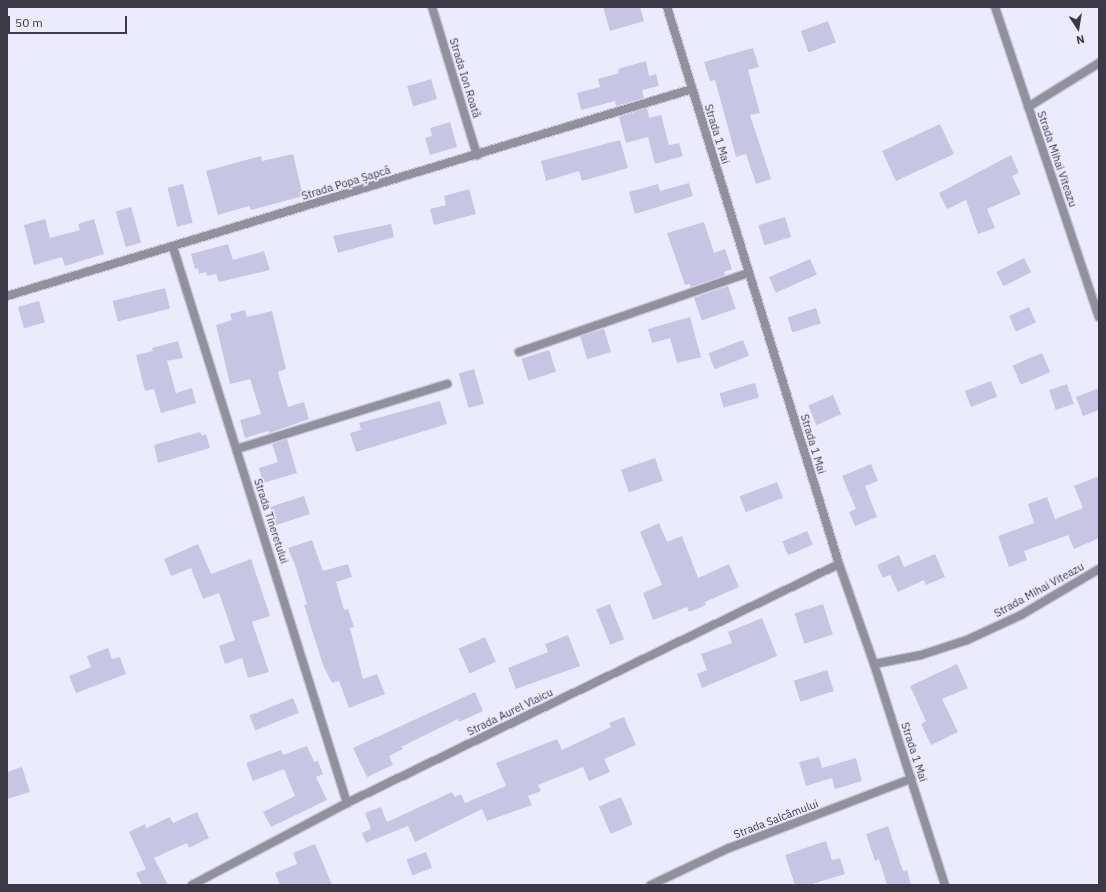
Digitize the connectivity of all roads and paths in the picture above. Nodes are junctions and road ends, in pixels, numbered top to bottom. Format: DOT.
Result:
graph roads {
  1 [pos="432,7"];
  2 [pos="667,7"];
  3 [pos="995,7"];
  4 [pos="1099,64"];
  5 [pos="692,89"];
  6 [pos="1028,107"];
  7 [pos="477,155"];
  8 [pos="173,247"];
  9 [pos="749,273"];
  10 [pos="7,296"];
  11 [pos="1099,317"];
  12 [pos="520,352"];
  13 [pos="447,384"];
  14 [pos="237,449"];
  15 [pos="839,564"];
  16 [pos="1099,569"];
  17 [pos="874,664"];
  18 [pos="911,779"];
  19 [pos="347,803"];
  20 [pos="192,885"];
  21 [pos="651,885"];
  22 [pos="945,885"];
  1 -- 7 [label="street, Strada Ion Roată"];
  2 -- 5 [label="street, Strada 1 Mai"];
  3 -- 6 [label="street, Strada Mihai Viteazu"];
  4 -- 6 [label="street"];
  5 -- 7 [label="street, Strada Popa Șapcă"];
  5 -- 9 [label="street, Strada 1 Mai"];
  6 -- 11 [label="street, Strada Mihai Viteazu"];
  7 -- 8 [label="street, Strada Popa Șapcă"];
  8 -- 10 [label="street, Strada Popa Șapcă"];
  8 -- 14 [label="street, Strada Tineretului"];
  9 -- 12 [label="street"];
  9 -- 15 [label="street, Strada 1 Mai"];
  13 -- 14 [label="street"];
  14 -- 19 [label="street, Strada Tineretului"];
  15 -- 17 [label="street, Strada 1 Mai"];
  15 -- 19 [label="street, Strada Aurel Vlaicu"];
  16 -- 17 [label="street, Strada Mihai Viteazu"];
  17 -- 18 [label="street, Strada 1 Mai"];
  18 -- 21 [label="street, Strada Salcâmului"];
  18 -- 22 [label="street, Strada 1 Mai"];
  19 -- 20 [label="street, Strada Aurel Vlaicu"];
}
